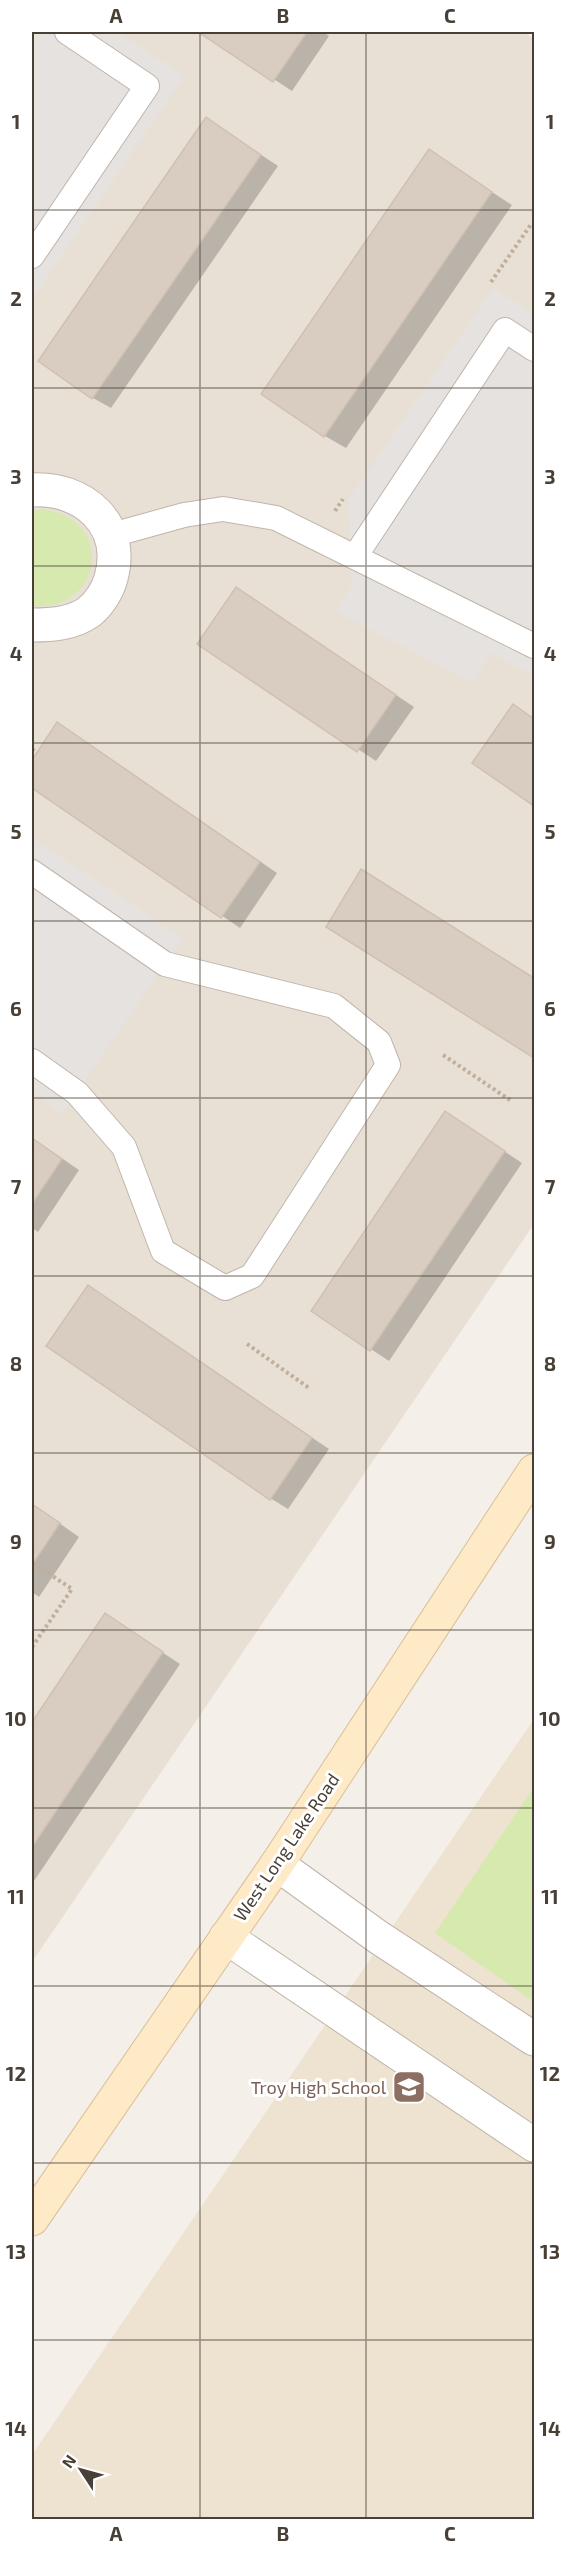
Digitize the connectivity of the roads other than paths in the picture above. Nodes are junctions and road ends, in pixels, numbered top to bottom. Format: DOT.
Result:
graph roads {
  1 [pos="67,32"];
  2 [pos="32,256"];
  3 [pos="534,349"];
  4 [pos="32,490"];
  5 [pos="112,535"];
  6 [pos="356,555"];
  7 [pos="32,626"];
  8 [pos="534,646"];
  9 [pos="32,872"];
  10 [pos="32,1060"];
  11 [pos="534,1470"];
  12 [pos="277,1864"];
  13 [pos="226,1937"];
  14 [pos="534,2039"];
  15 [pos="534,2145"];
  16 [pos="32,2219"];
  1 -- 2 [label="lane"];
  3 -- 6 [label="lane"];
  4 -- 5 [label="street"];
  5 -- 6 [label="lane"];
  5 -- 7 [label="street"];
  6 -- 8 [label="lane"];
  9 -- 10 [label="lane"];
  11 -- 12 [label="main road, West Long Lake Road"];
  12 -- 13 [label="main road, West Long Lake Road"];
  12 -- 14 [label="street"];
  13 -- 15 [label="street"];
  13 -- 16 [label="main road, West Long Lake Road"];
}
